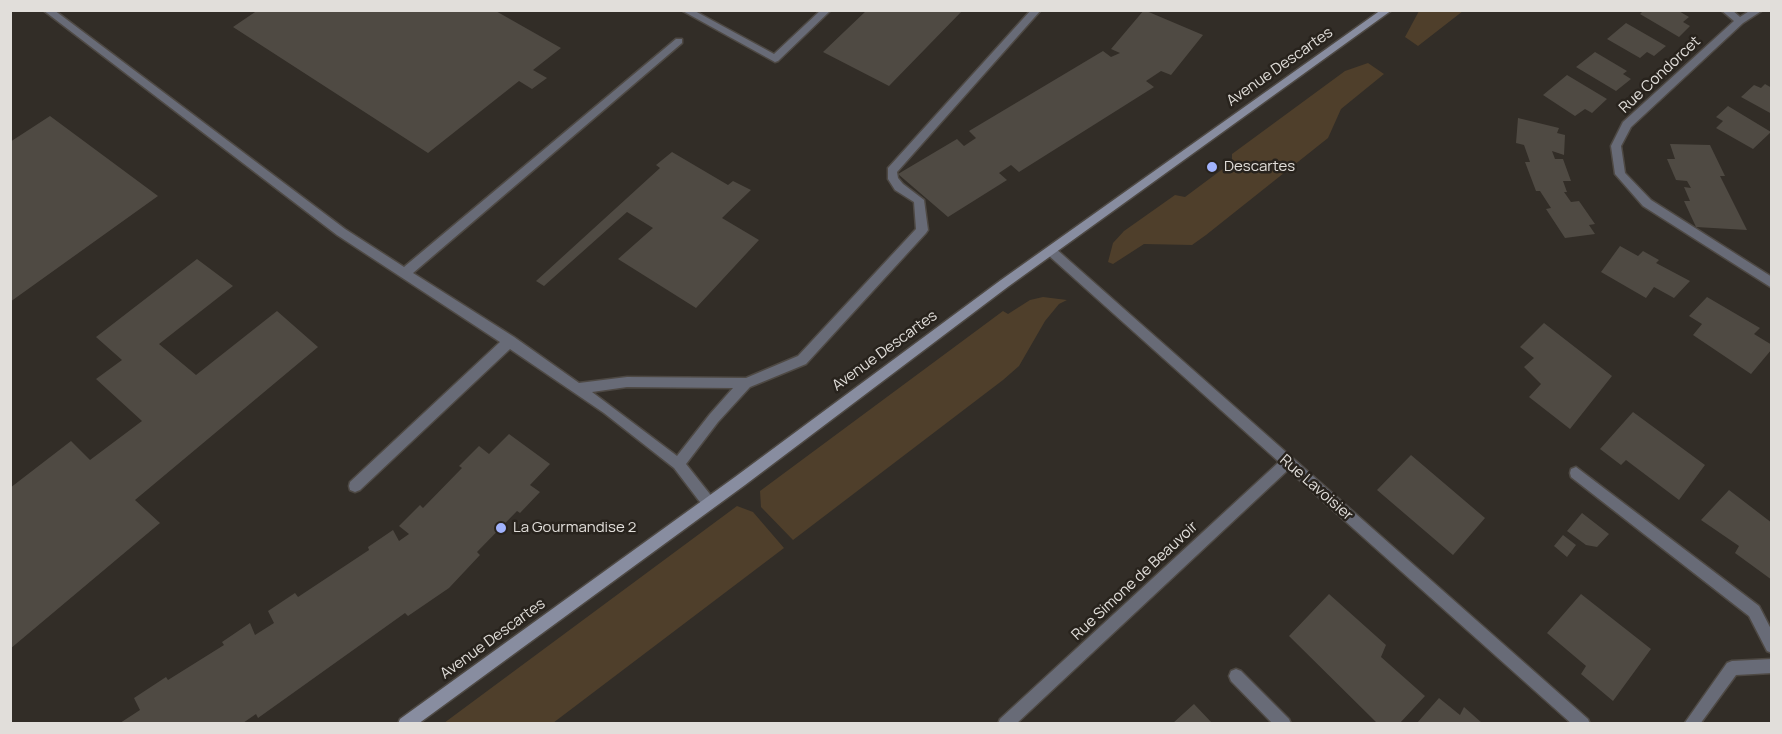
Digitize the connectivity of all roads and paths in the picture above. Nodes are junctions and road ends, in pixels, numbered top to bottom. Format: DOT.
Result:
graph roads {
  1 [pos="47,10"];
  2 [pos="685,10"];
  3 [pos="826,10"];
  4 [pos="1037,10"];
  5 [pos="1388,10"];
  6 [pos="1725,10"];
  7 [pos="1759,10"];
  8 [pos="1740,21"];
  9 [pos="679,40"];
  10 [pos="1051,251"];
  11 [pos="404,274"];
  12 [pos="1772,283"];
  13 [pos="510,341"];
  14 [pos="746,382"];
  15 [pos="579,388"];
  16 [pos="1287,463"];
  17 [pos="678,464"];
  18 [pos="1576,473"];
  19 [pos="355,486"];
  20 [pos="708,502"];
  21 [pos="1772,646"];
  22 [pos="1772,666"];
  23 [pos="1236,676"];
  24 [pos="405,723"];
  25 [pos="1005,723"];
  26 [pos="1284,723"];
  27 [pos="1583,723"];
  28 [pos="1691,723"];
  1 -- 11 [label="street"];
  2 -- 3 [label="street"];
  4 -- 14 [label="street"];
  5 -- 10 [label="main road, Avenue Descartes"];
  6 -- 8 [label="street"];
  7 -- 8 [label="street, Rue Condorcet"];
  8 -- 12 [label="street, Rue Condorcet"];
  9 -- 11 [label="street"];
  10 -- 16 [label="street, Rue Lavoisier"];
  10 -- 20 [label="main road, Avenue Descartes"];
  11 -- 13 [label="street"];
  13 -- 15 [label="street"];
  13 -- 19 [label="street"];
  14 -- 15 [label="street"];
  14 -- 17 [label="street"];
  15 -- 17 [label="street"];
  16 -- 25 [label="street, Rue Simone de Beauvoir"];
  16 -- 27 [label="street, Rue Lavoisier"];
  17 -- 20 [label="street"];
  18 -- 21 [label="street"];
  20 -- 24 [label="main road, Avenue Descartes"];
  22 -- 28 [label="street"];
  23 -- 26 [label="street"];
}
